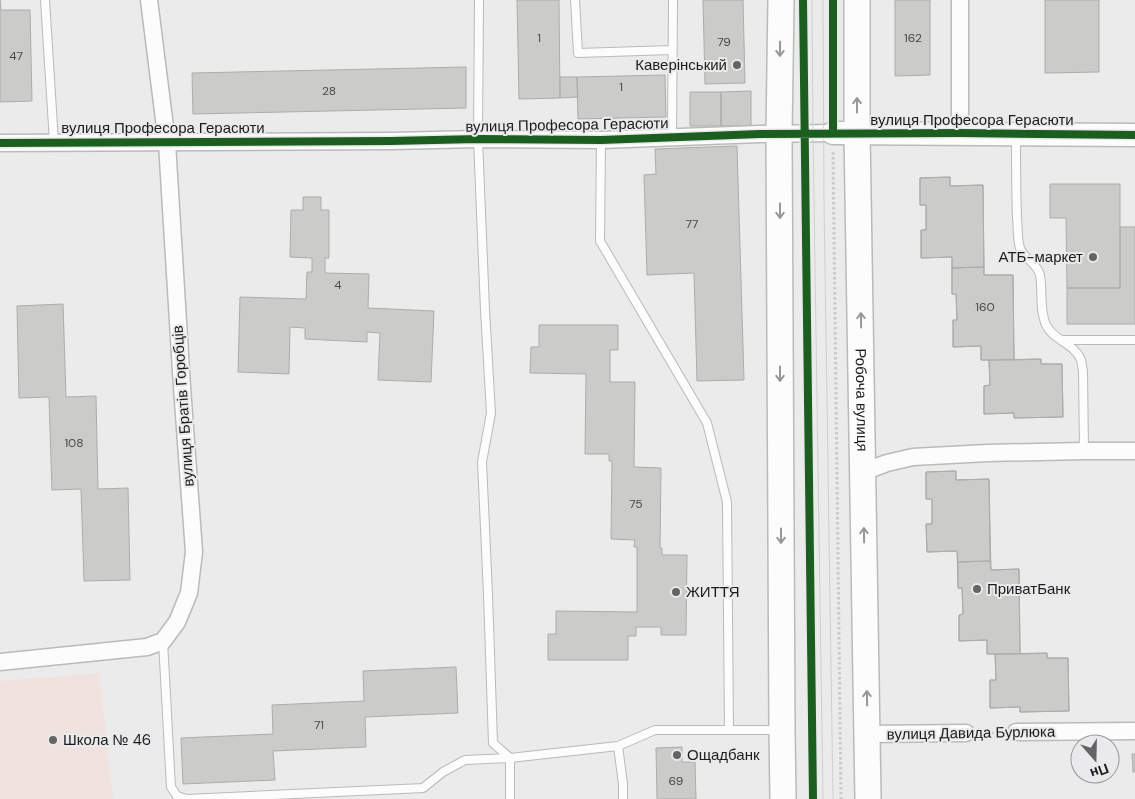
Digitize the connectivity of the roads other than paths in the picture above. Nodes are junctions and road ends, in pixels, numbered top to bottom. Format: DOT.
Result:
graph roads {
  1 [pos="45,0"];
  2 [pos="149,0"];
  3 [pos="479,0"];
  4 [pos="575,0"];
  5 [pos="673,0"];
  6 [pos="781,0"];
  7 [pos="857,0"];
  8 [pos="960,0"];
  9 [pos="672,50"];
  10 [pos="833,133"];
  11 [pos="857,133"];
  12 [pos="960,133"];
  13 [pos="779,134"];
  14 [pos="1016,134"];
  15 [pos="1135,135"];
  16 [pos="672,137"];
  17 [pos="478,139"];
  18 [pos="601,140"];
  19 [pos="54,142"];
  20 [pos="167,142"];
  21 [pos="0,143"];
  22 [pos="1061,340"];
  23 [pos="1135,340"];
  24 [pos="1084,451"];
  25 [pos="1135,451"];
  26 [pos="863,472"];
  27 [pos="163,641"];
  28 [pos="0,662"];
  29 [pos="729,730"];
  30 [pos="782,730"];
  31 [pos="1135,731"];
  32 [pos="1016,732"];
  33 [pos="966,733"];
  34 [pos="868,734"];
  35 [pos="618,746"];
  36 [pos="510,758"];
  37 [pos="510,799"];
  38 [pos="623,799"];
  39 [pos="783,799"];
  40 [pos="868,799"];
  1 -- 19 [label="lane"];
  2 -- 20 [label="street, вулиця Братів Горобців"];
  3 -- 17 [label="lane"];
  4 -- 9 [label="lane"];
  5 -- 9 [label="lane"];
  6 -- 13 [label="main road, one-way"];
  11 -- 7 [label="main road, Робоча вулиця, one-way"];
  8 -- 12 [label="street"];
  9 -- 16 [label="lane"];
  10 -- 11 [label="street, вулиця Професора Герасюти"];
  10 -- 13 [label="street, вулиця Професора Герасюти"];
  11 -- 12 [label="street, вулиця Професора Герасюти"];
  26 -- 11 [label="main road, Робоча вулиця, one-way"];
  12 -- 14 [label="street, вулиця Професора Герасюти"];
  13 -- 16 [label="street, вулиця Професора Герасюти"];
  13 -- 30 [label="main road, one-way"];
  14 -- 15 [label="street, вулиця Професора Герасюти"];
  14 -- 22 [label="lane"];
  16 -- 18 [label="street, вулиця Професора Герасюти"];
  17 -- 18 [label="street, вулиця Професора Герасюти"];
  17 -- 20 [label="street, вулиця Професора Герасюти"];
  17 -- 36 [label="lane"];
  18 -- 29 [label="lane"];
  19 -- 20 [label="street, вулиця Професора Герасюти"];
  19 -- 21 [label="street, вулиця Професора Герасюти"];
  20 -- 27 [label="street, вулиця Братів Горобців"];
  22 -- 23 [label="lane"];
  22 -- 24 [label="lane"];
  24 -- 25 [label="street"];
  24 -- 26 [label="street"];
  34 -- 26 [label="main road, Робоча вулиця, one-way"];
  27 -- 28 [label="street"];
  27 -- 36 [label="lane"];
  29 -- 30 [label="lane"];
  29 -- 35 [label="lane"];
  30 -- 39 [label="main road"];
  31 -- 32 [label="street, вулиця Давида Бурлюка"];
  33 -- 34 [label="street, вулиця Давида Бурлюка"];
  34 -- 40 [label="main road, Робоча вулиця"];
  35 -- 36 [label="lane"];
  35 -- 38 [label="lane"];
  36 -- 37 [label="lane"];
}
